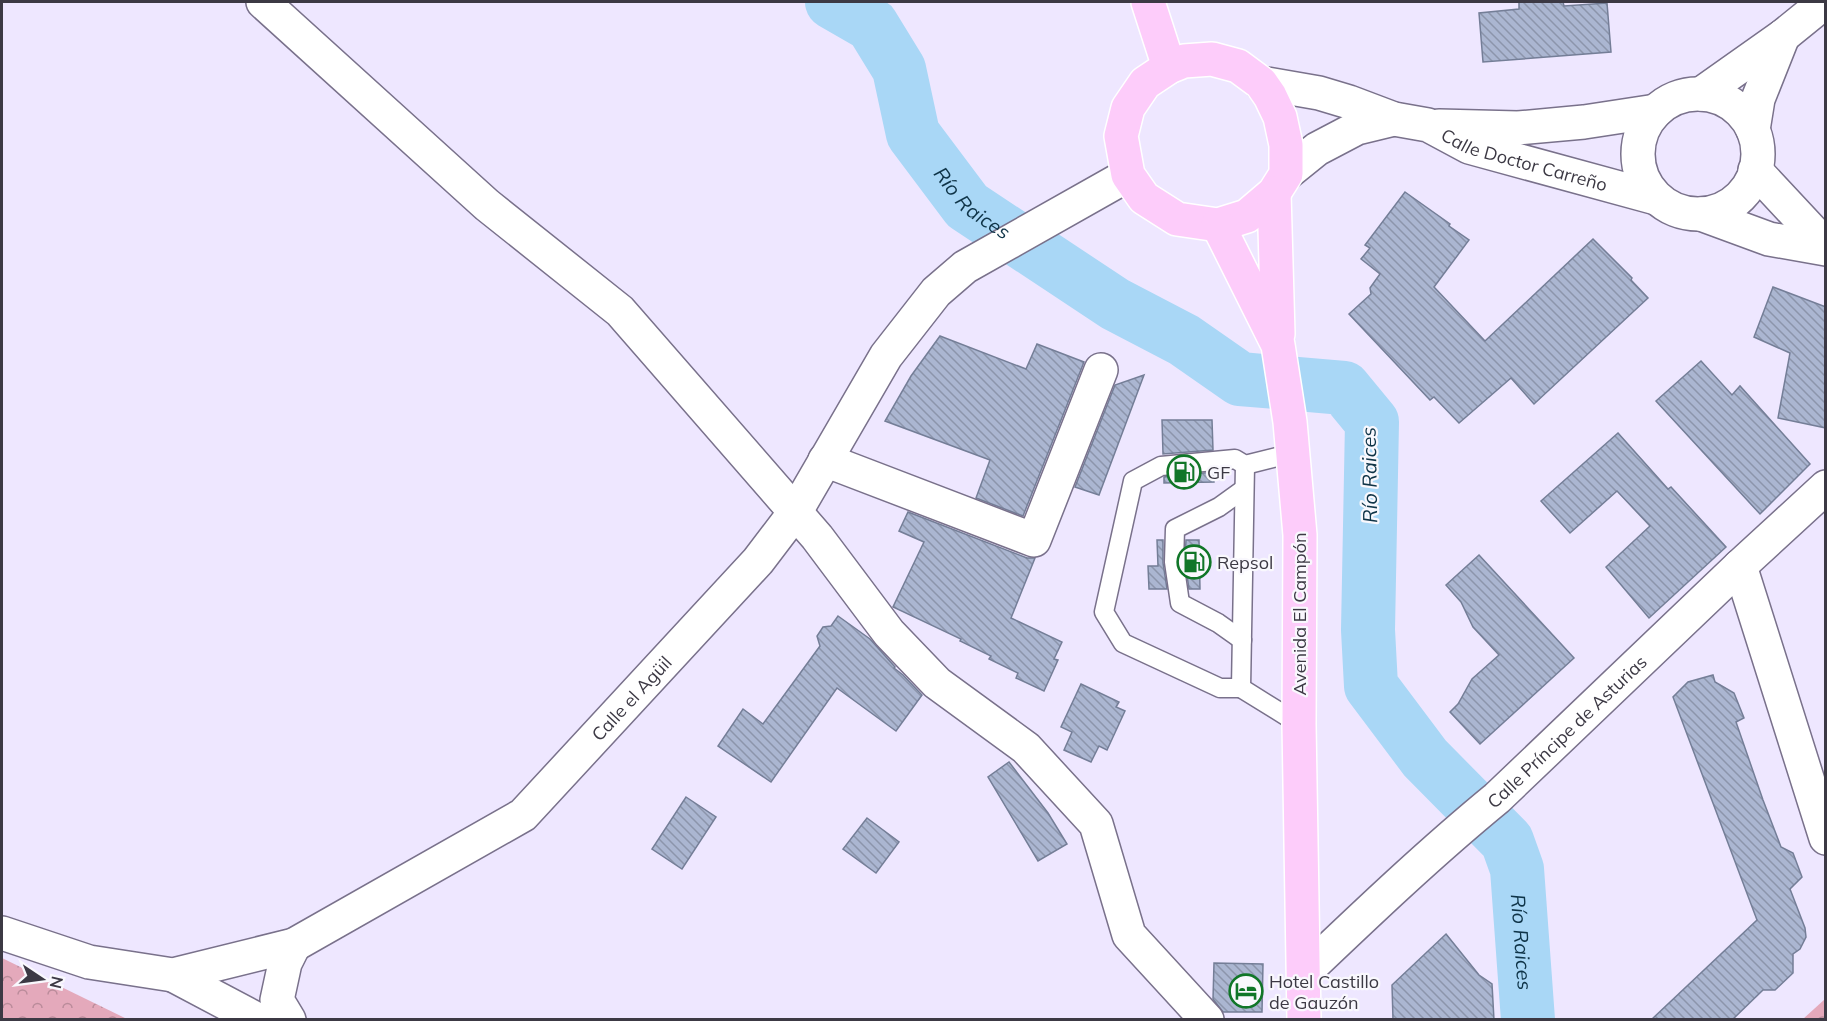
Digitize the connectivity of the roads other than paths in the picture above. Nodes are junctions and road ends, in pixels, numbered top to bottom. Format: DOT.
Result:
graph roads {
  1 [pos="263,2"];
  2 [pos="1148,2"];
  3 [pos="1825,2"];
  4 [pos="1783,36"];
  5 [pos="1168,67"];
  6 [pos="1261,83"];
  7 [pos="1701,94"];
  8 [pos="1656,111"];
  9 [pos="1394,119"];
  10 [pos="1428,125"];
  11 [pos="1752,130"];
  12 [pos="1755,170"];
  13 [pos="1128,175"];
  14 [pos="1280,183"];
  15 [pos="1656,198"];
  16 [pos="1701,214"];
  17 [pos="1218,225"];
  18 [pos="1826,248"];
  19 [pos="1278,345"];
  20 [pos="1101,370"];
  21 [pos="1291,437"];
  22 [pos="825,460"];
  23 [pos="1245,465"];
  24 [pos="1826,487"];
  25 [pos="1244,489"];
  26 [pos="796,511"];
  27 [pos="1740,566"];
  28 [pos="1242,640"];
  29 [pos="1241,688"];
  30 [pos="1299,724"];
  31 [pos="1825,835"];
  32 [pos="2,933"];
  33 [pos="294,945"];
  34 [pos="1304,973"];
  35 [pos="173,975"];
  36 [pos="258,1020"];
  37 [pos="289,1020"];
  38 [pos="1208,1020"];
  39 [pos="1304,1020"];
  1 -- 26 [label="street"];
  2 -- 5 [label="main road"];
  3 -- 4 [label="street"];
  4 -- 7 [label="street"];
  4 -- 11 [label="street"];
  5 -- 6 [label="main road"];
  5 -- 13 [label="main road"];
  6 -- 9 [label="street"];
  6 -- 14 [label="main road"];
  7 -- 8 [label="street"];
  7 -- 11 [label="street"];
  8 -- 10 [label="street"];
  8 -- 15 [label="street"];
  9 -- 10 [label="street, Calle Doctor Carreño"];
  9 -- 14 [label="street"];
  10 -- 15 [label="street, Calle Doctor Carreño"];
  11 -- 12 [label="street"];
  12 -- 16 [label="street"];
  12 -- 18 [label="street"];
  13 -- 17 [label="main road"];
  13 -- 22 [label="street, Calle el Agüil"];
  14 -- 17 [label="main road"];
  14 -- 19 [label="main road"];
  15 -- 16 [label="street"];
  16 -- 18 [label="street"];
  17 -- 19 [label="main road, Avenida El Campón"];
  19 -- 21 [label="main road, Avenida El Campón"];
  20 -- 22 [label="street"];
  21 -- 23 [label="lane"];
  21 -- 30 [label="main road, Avenida El Campón"];
  22 -- 26 [label="street, Calle el Agüil"];
  23 -- 25 [label="lane"];
  23 -- 29 [label="lane"];
  24 -- 27 [label="street, Calle Príncipe de Asturias"];
  25 -- 28 [label="lane"];
  25 -- 28 [label="lane"];
  26 -- 33 [label="street, Calle el Agüil"];
  26 -- 38 [label="street"];
  27 -- 31 [label="street"];
  27 -- 34 [label="street, Calle Príncipe de Asturias"];
  28 -- 29 [label="lane"];
  29 -- 30 [label="lane"];
  30 -- 34 [label="main road, Avenida El Campón"];
  32 -- 35 [label="street"];
  33 -- 35 [label="street, Calle el Agüil"];
  33 -- 37 [label="street"];
  34 -- 39 [label="main road, Avenida El Campón"];
  35 -- 36 [label="street"];
}
